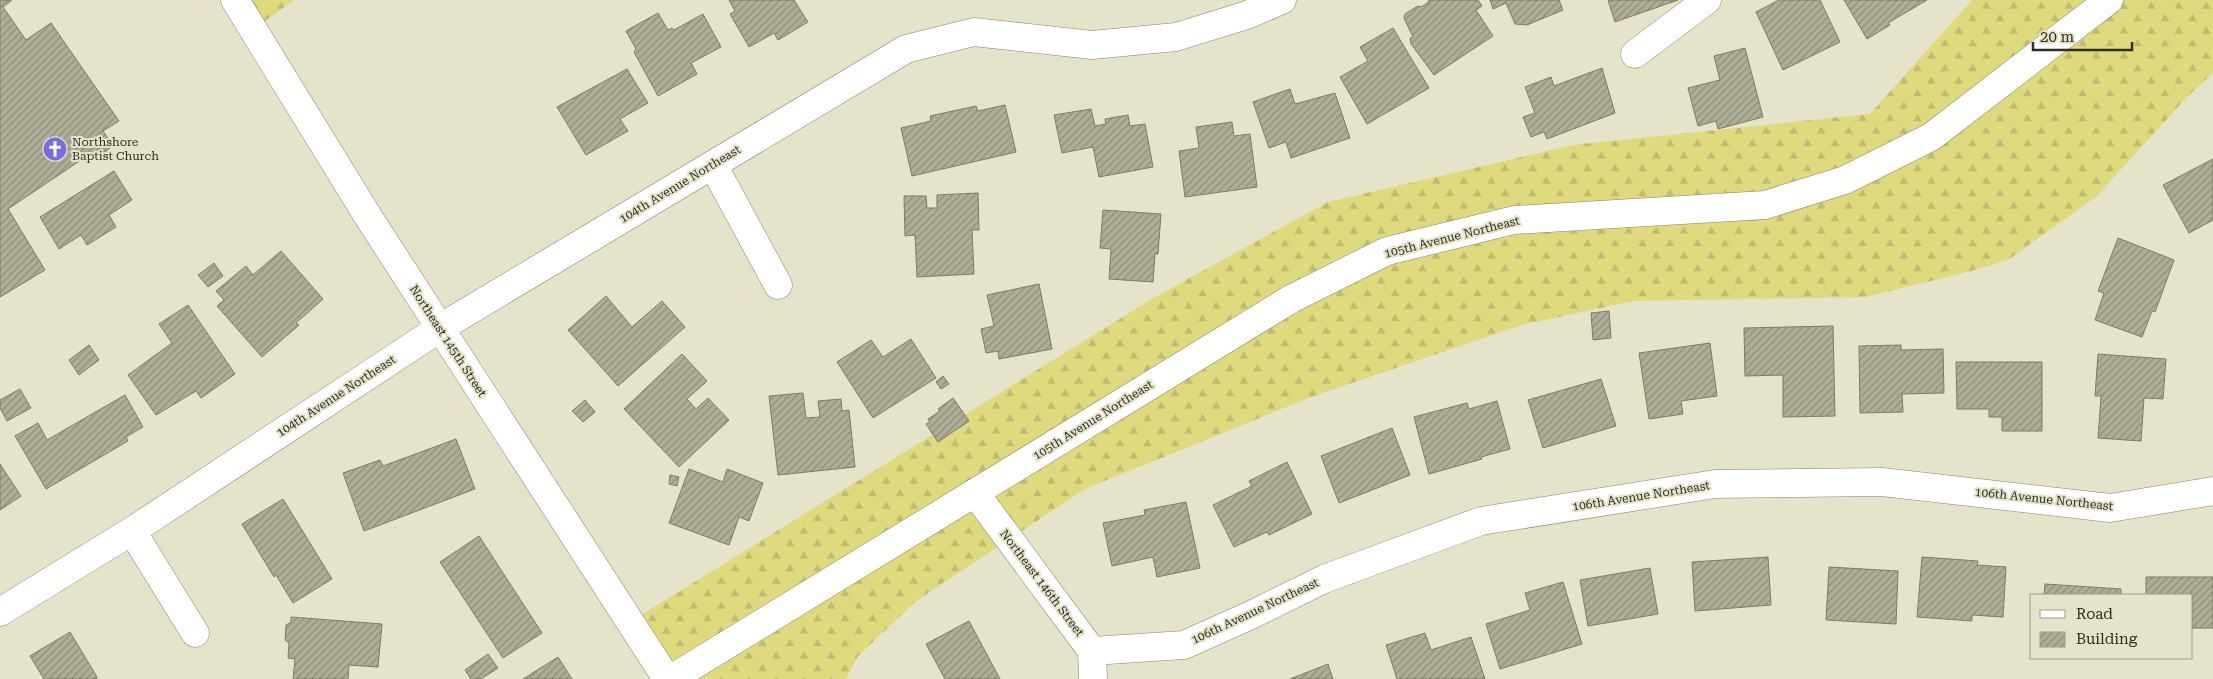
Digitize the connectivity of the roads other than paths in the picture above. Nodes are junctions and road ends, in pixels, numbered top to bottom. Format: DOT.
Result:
graph roads {
  1 [pos="235,0"];
  2 [pos="1282,0"];
  3 [pos="1707,0"];
  4 [pos="2109,0"];
  5 [pos="1635,54"];
  6 [pos="712,165"];
  7 [pos="778,285"];
  8 [pos="440,328"];
  9 [pos="2213,491"];
  10 [pos="975,493"];
  11 [pos="132,530"];
  12 [pos="0,612"];
  13 [pos="195,634"];
  14 [pos="1092,651"];
  15 [pos="667,679"];
  16 [pos="671,679"];
  17 [pos="1093,679"];
  1 -- 8 [label="street, Northeast 145th Street"];
  2 -- 6 [label="street, 104th Avenue Northeast"];
  3 -- 5 [label="street"];
  4 -- 10 [label="street, 105th Avenue Northeast"];
  6 -- 7 [label="street"];
  6 -- 8 [label="street, 104th Avenue Northeast"];
  8 -- 11 [label="street, 104th Avenue Northeast"];
  8 -- 15 [label="street, Northeast 145th Street"];
  9 -- 14 [label="street, 106th Avenue Northeast"];
  10 -- 14 [label="street, Northeast 146th Street"];
  10 -- 16 [label="street, 105th Avenue Northeast"];
  11 -- 12 [label="street, 104th Avenue Northeast"];
  11 -- 13 [label="street"];
  14 -- 17 [label="street"];
}
